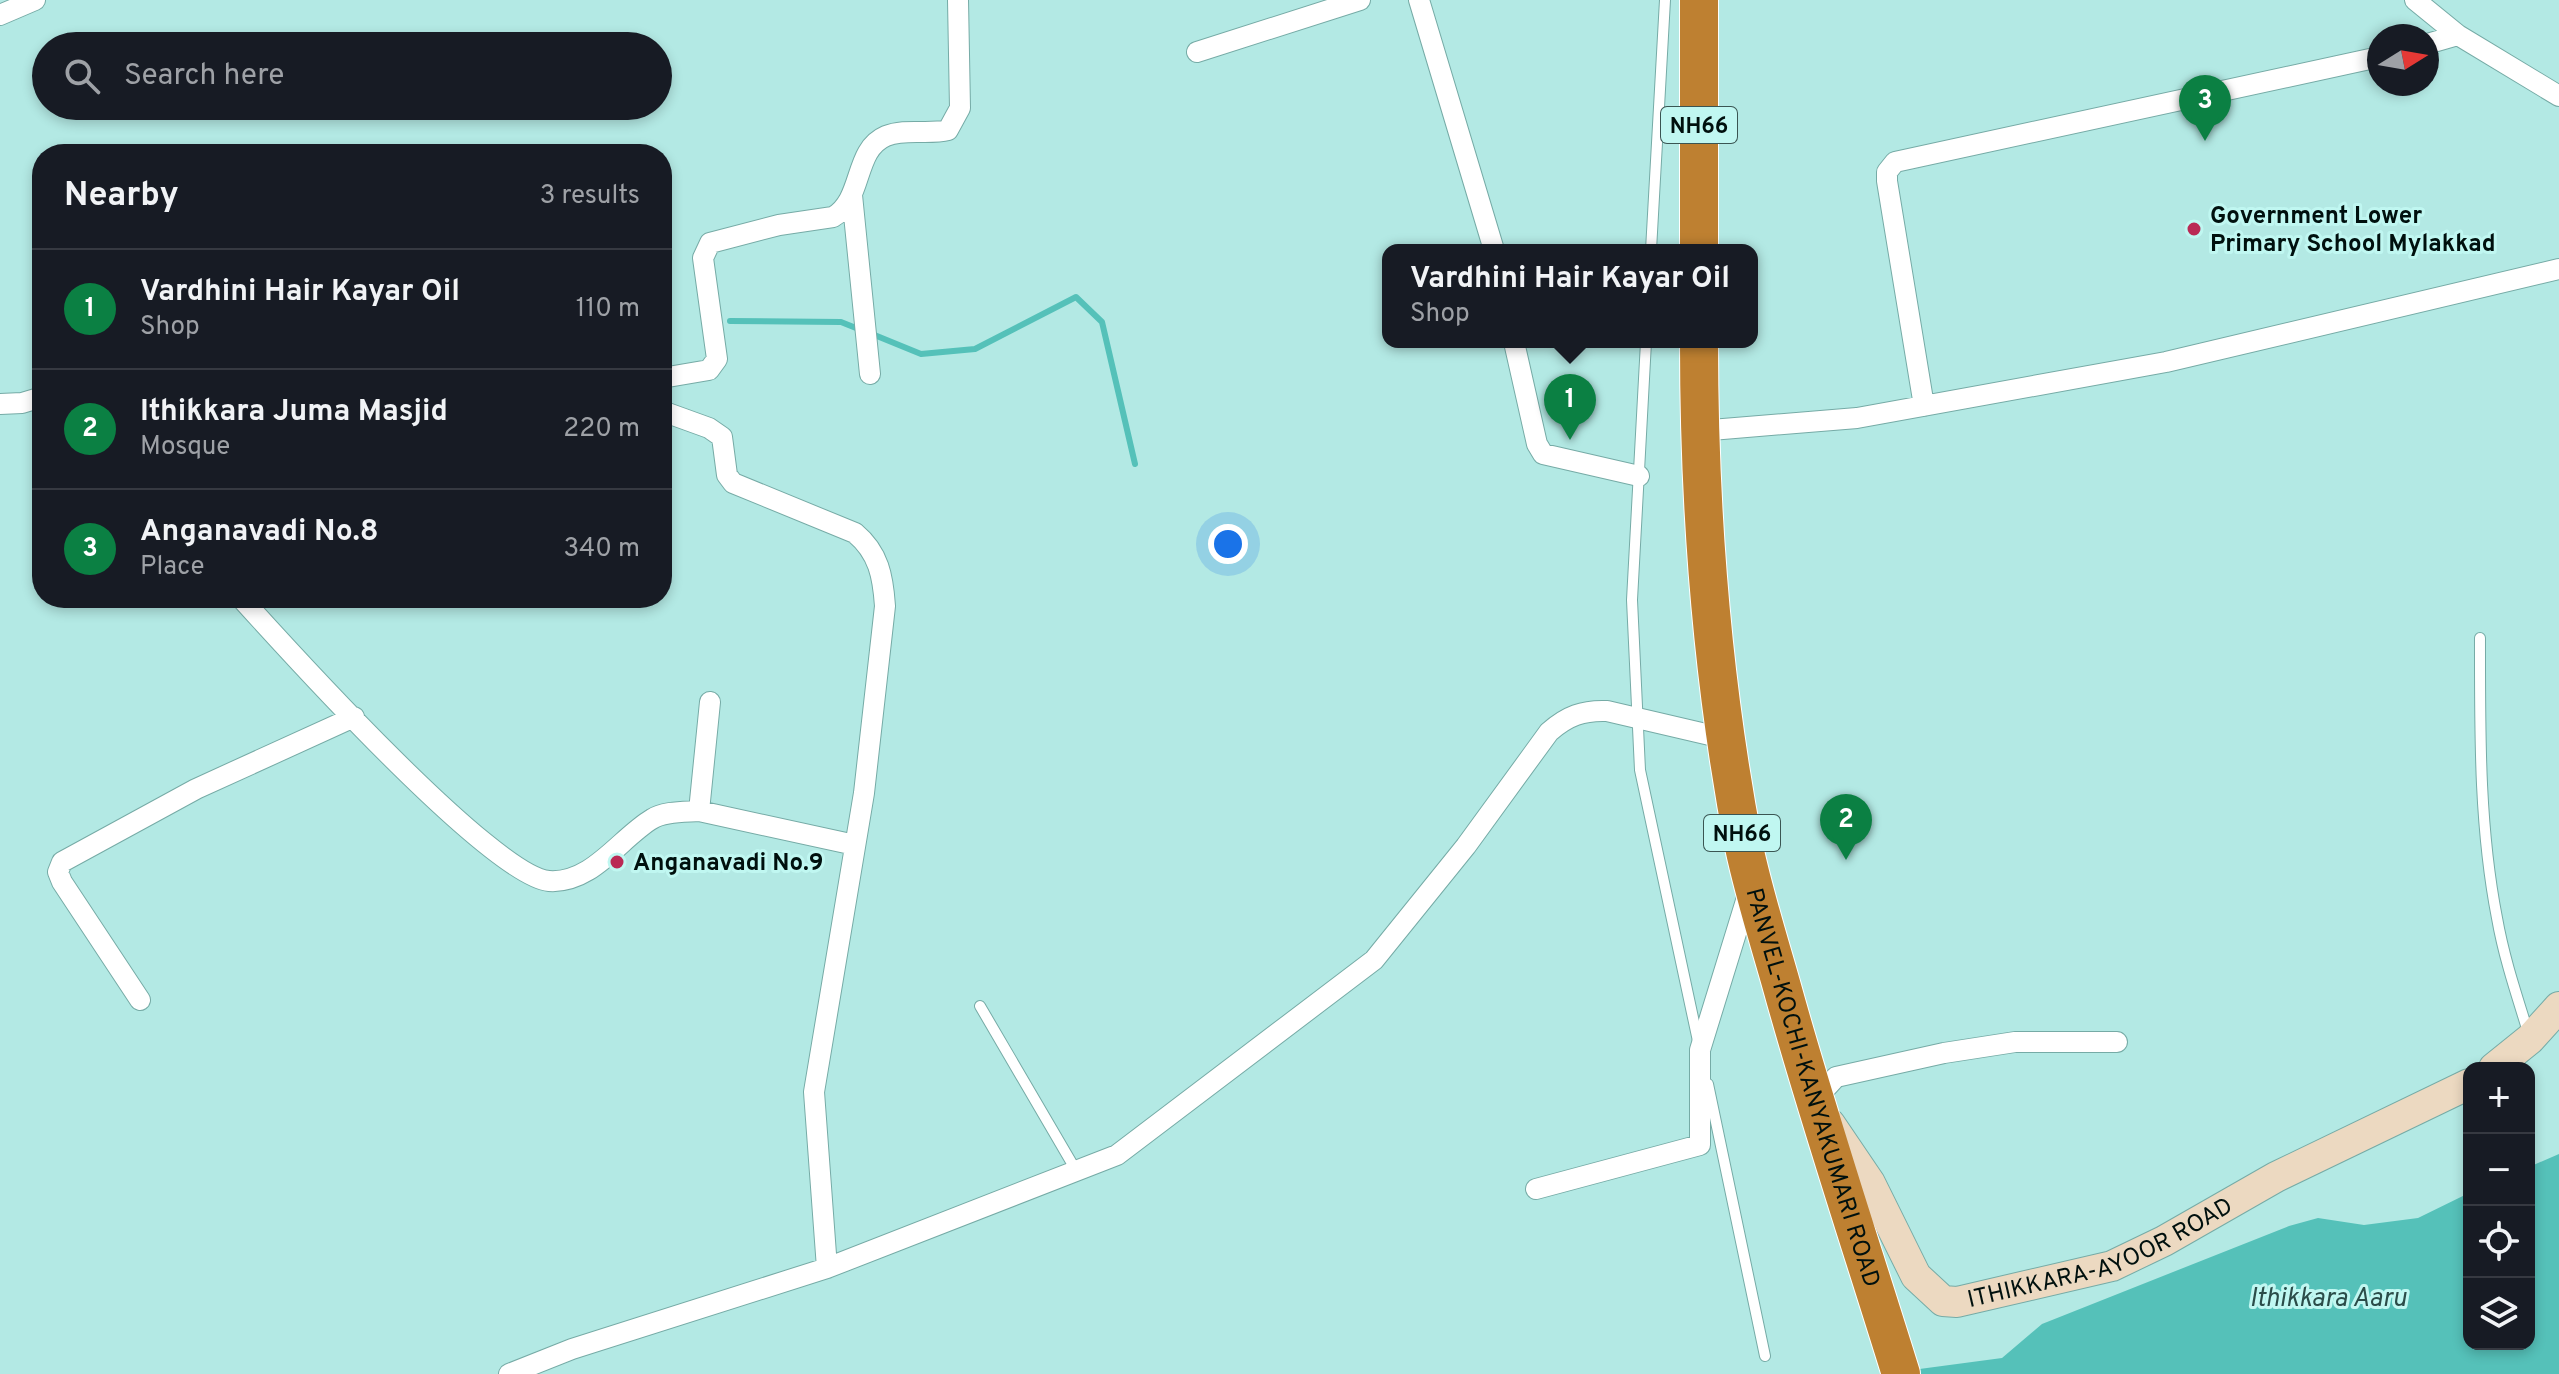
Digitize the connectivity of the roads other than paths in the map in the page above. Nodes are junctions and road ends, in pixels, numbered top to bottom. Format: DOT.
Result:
graph roads {
  1 [pos="35,0"];
  2 [pos="958,0"];
  3 [pos="1360,0"];
  4 [pos="1419,0"];
  5 [pos="1665,0"];
  6 [pos="1699,0"];
  7 [pos="2415,0"];
  8 [pos="0,15"];
  9 [pos="2458,35"];
  10 [pos="2439,41"];
  11 [pos="1197,52"];
  12 [pos="2367,60"];
  13 [pos="2559,96"];
  14 [pos="852,195"];
  15 [pos="1492,244"];
  16 [pos="1651,244"];
  17 [pos="1699,244"];
  18 [pos="2559,269"];
  19 [pos="1515,348"];
  20 [pos="1646,348"];
  21 [pos="1699,348"];
  22 [pos="870,374"];
  23 [pos="672,376"];
  24 [pos="32,400"];
  25 [pos="0,404"];
  26 [pos="1924,406"];
  27 [pos="672,415"];
  28 [pos="1699,431"];
  29 [pos="1639,476"];
  30 [pos="250,608"];
  31 [pos="2480,638"];
  32 [pos="710,702"];
  33 [pos="354,717"];
  34 [pos="1638,719"];
  35 [pos="1727,739"];
  36 [pos="699,811"];
  37 [pos="855,845"];
  38 [pos="1752,881"];
  39 [pos="140,1000"];
  40 [pos="980,1006"];
  41 [pos="2559,1007"];
  42 [pos="2530,1039"];
  43 [pos="2117,1042"];
  44 [pos="1700,1050"];
  45 [pos="2501,1062"];
  46 [pos="2463,1087"];
  47 [pos="1814,1101"];
  48 [pos="1077,1172"];
  49 [pos="1536,1189"];
  50 [pos="827,1268"];
  51 [pos="1765,1356"];
  52 [pos="509,1374"];
  53 [pos="1901,1374"];
  1 -- 8 [label="street"];
  2 -- 14 [label="street"];
  3 -- 11 [label="street"];
  4 -- 15 [label="street"];
  5 -- 16 [label="lane"];
  6 -- 17 [label="highway, NH66"];
  7 -- 9 [label="street"];
  9 -- 10 [label="street"];
  9 -- 13 [label="street"];
  12 -- 26 [label="street"];
  14 -- 22 [label="street"];
  14 -- 23 [label="street"];
  18 -- 26 [label="street"];
  19 -- 29 [label="street"];
  20 -- 29 [label="lane"];
  21 -- 28 [label="highway, PANVEL-KOCHI-KANYAKUMARI ROAD / NH66"];
  24 -- 25 [label="street"];
  26 -- 28 [label="street"];
  27 -- 37 [label="street"];
  28 -- 35 [label="highway, PANVEL-KOCHI-KANYAKUMARI ROAD / NH66"];
  29 -- 34 [label="lane"];
  30 -- 33 [label="street"];
  31 -- 42 [label="lane"];
  32 -- 36 [label="street"];
  33 -- 36 [label="street"];
  33 -- 39 [label="street"];
  34 -- 35 [label="street"];
  34 -- 44 [label="lane"];
  34 -- 48 [label="street"];
  35 -- 38 [label="highway, PANVEL-KOCHI-KANYAKUMARI ROAD / NH66"];
  36 -- 37 [label="street"];
  37 -- 50 [label="street"];
  38 -- 44 [label="street"];
  38 -- 47 [label="highway, PANVEL-KOCHI-KANYAKUMARI ROAD / NH66"];
  40 -- 48 [label="lane"];
  41 -- 42 [label="main road"];
  42 -- 45 [label="main road"];
  43 -- 47 [label="street"];
  44 -- 49 [label="street"];
  44 -- 51 [label="lane"];
  46 -- 47 [label="main road, ITHIKKARA-AYOOR ROAD"];
  47 -- 53 [label="highway, PANVEL-KOCHI-KANYAKUMARI ROAD / NH66"];
  48 -- 50 [label="street"];
  50 -- 52 [label="street"];
}
